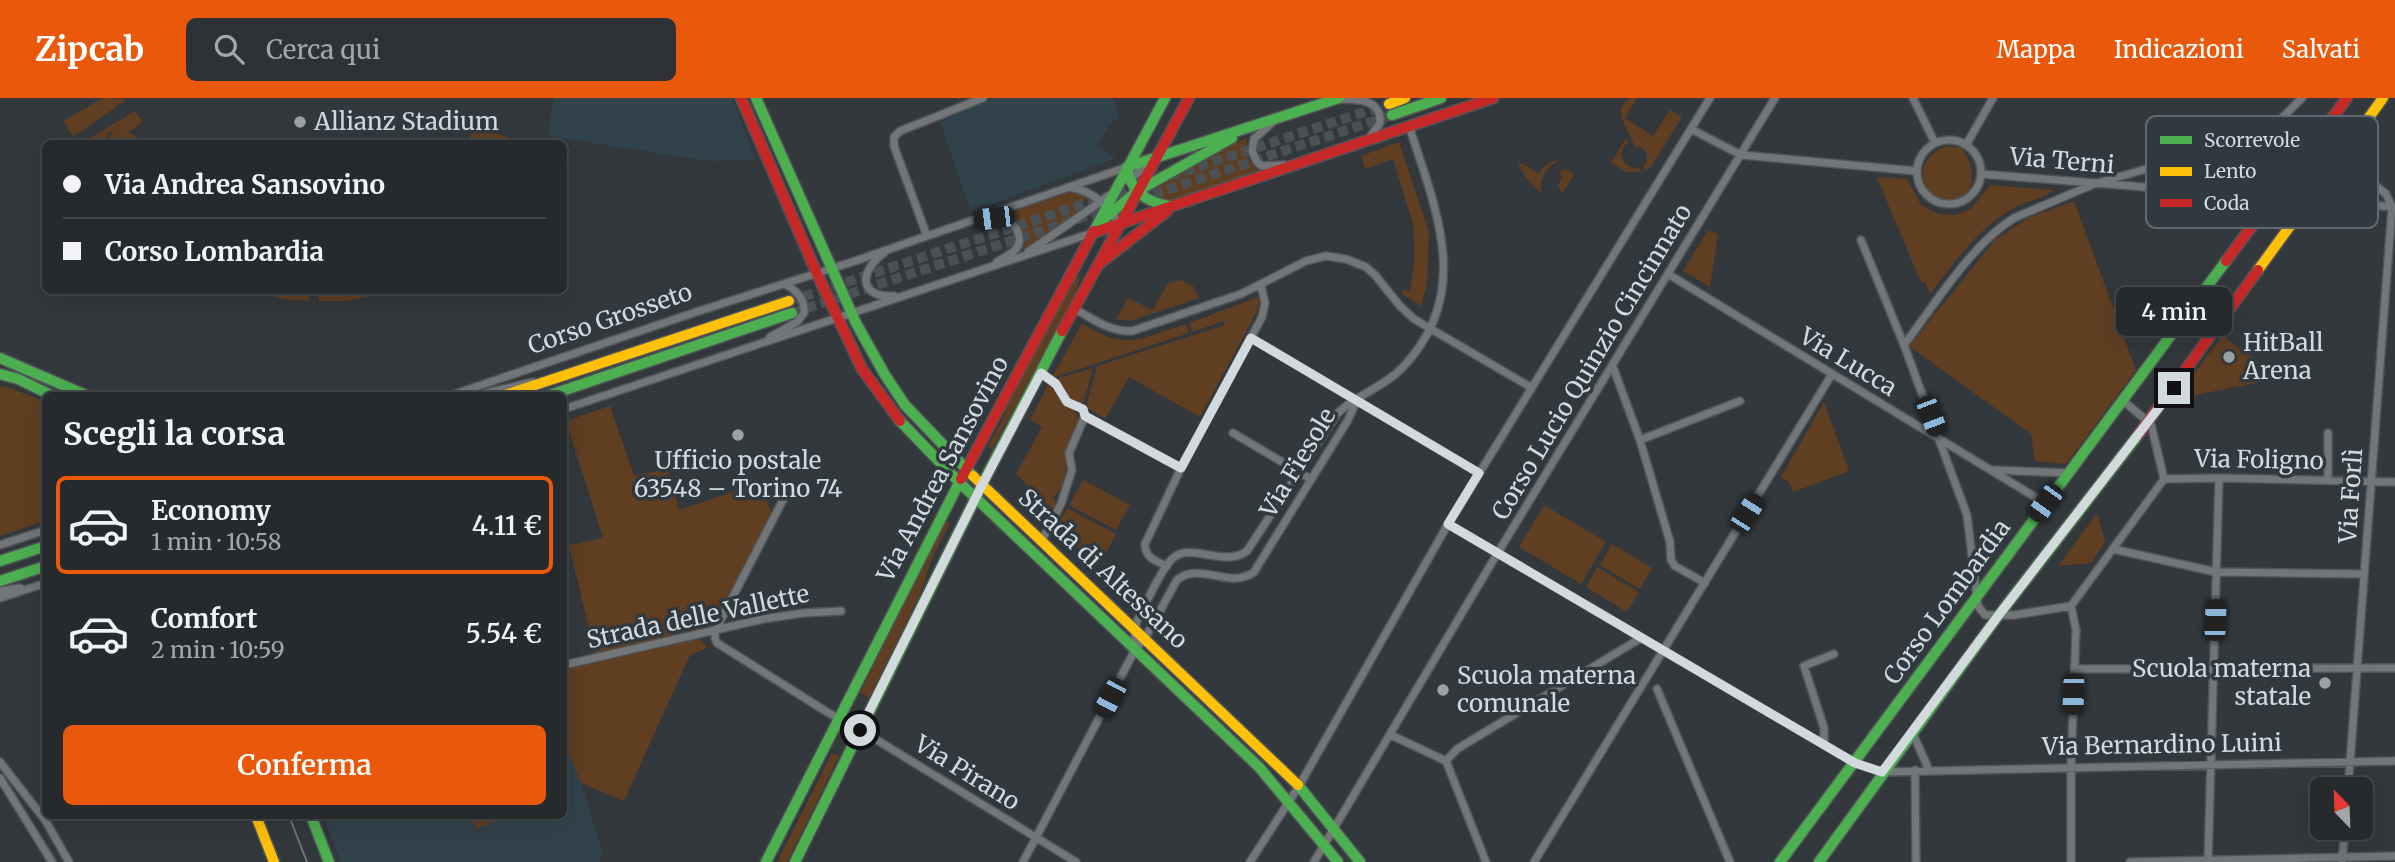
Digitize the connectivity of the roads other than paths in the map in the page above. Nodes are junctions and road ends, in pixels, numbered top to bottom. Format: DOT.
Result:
graph roads {
  1 [pos="741,98"];
  2 [pos="756,98"];
  3 [pos="983,98"];
  4 [pos="1165,98"];
  5 [pos="1189,98"];
  6 [pos="1405,98"];
  7 [pos="1441,98"];
  8 [pos="1493,98"];
  9 [pos="1710,98"];
  10 [pos="1775,98"];
  11 [pos="1913,98"];
  12 [pos="1993,98"];
  13 [pos="2302,98"];
  14 [pos="2347,98"];
  15 [pos="2383,98"];
  16 [pos="1337,99"];
  17 [pos="1389,104"];
  18 [pos="1392,115"];
  19 [pos="2284,116"];
  20 [pos="2334,116"];
  21 [pos="2370,116"];
  22 [pos="1278,117"];
  23 [pos="1254,126"];
  24 [pos="1409,126"];
  25 [pos="1691,129"];
  26 [pos="1367,140"];
  27 [pos="1935,143"];
  28 [pos="1966,145"];
  29 [pos="1741,155"];
  30 [pos="1156,158"];
  31 [pos="1300,163"];
  32 [pos="1127,167"];
  33 [pos="2146,169"];
  34 [pos="1916,171"];
  35 [pos="1981,174"];
  36 [pos="1129,180"];
  37 [pos="2094,184"];
  38 [pos="1068,187"];
  39 [pos="2146,188"];
  40 [pos="2378,188"];
  41 [pos="1114,192"];
  42 [pos="1136,192"];
  43 [pos="1173,206"];
  44 [pos="1106,207"];
  45 [pos="2393,207"];
  46 [pos="974,220"];
  47 [pos="1119,224"];
  48 [pos="2250,228"];
  49 [pos="2290,228"];
  50 [pos="1092,233"];
  51 [pos="927,236"];
  52 [pos="1861,240"];
  53 [pos="890,248"];
  54 [pos="1018,258"];
  55 [pos="987,267"];
  56 [pos="1096,267"];
  57 [pos="832,269"];
  58 [pos="817,274"];
  59 [pos="1668,274"];
  60 [pos="785,284"];
  61 [pos="1261,285"];
  62 [pos="905,295"];
  63 [pos="789,301"];
  64 [pos="1075,309"];
  65 [pos="792,313"];
  66 [pos="852,313"];
  67 [pos="838,318"];
  68 [pos="1431,328"];
  69 [pos="1251,338"];
  70 [pos="758,345"];
  71 [pos="1904,345"];
  72 [pos="0,359"];
  73 [pos="1613,367"];
  74 [pos="1041,373"];
  75 [pos="0,374"];
  76 [pos="1832,374"];
  77 [pos="548,380"];
  78 [pos="1532,388"];
  79 [pos="45,392"];
  80 [pos="78,392"];
  81 [pos="461,392"];
  82 [pos="489,392"];
  83 [pos="514,392"];
  84 [pos="559,392"];
  85 [pos="1357,399"];
  86 [pos="2122,400"];
  87 [pos="1741,401"];
  88 [pos="567,408"];
  89 [pos="1085,416"];
  90 [pos="2149,421"];
  91 [pos="1233,433"];
  92 [pos="2328,433"];
  93 [pos="1640,440"];
  94 [pos="1940,440"];
  95 [pos="1181,468"];
  96 [pos="966,470"];
  97 [pos="1993,470"];
  98 [pos="1298,471"];
  99 [pos="1479,473"];
  100 [pos="2068,474"];
  101 [pos="2219,478"];
  102 [pos="1311,479"];
  103 [pos="2164,479"];
  104 [pos="2328,480"];
  105 [pos="2371,481"];
  106 [pos="959,482"];
  107 [pos="2395,482"];
  108 [pos="982,485"];
  109 [pos="976,498"];
  110 [pos="783,500"];
  111 [pos="2045,503"];
  112 [pos="1448,524"];
  113 [pos="42,531"];
  114 [pos="1042,540"];
  115 [pos="0,545"];
  116 [pos="42,547"];
  117 [pos="2113,549"];
  118 [pos="1497,554"];
  119 [pos="0,561"];
  120 [pos="1167,566"];
  121 [pos="42,567"];
  122 [pos="2216,572"];
  123 [pos="2364,575"];
  124 [pos="0,580"];
  125 [pos="1705,583"];
  126 [pos="42,584"];
  127 [pos="32,587"];
  128 [pos="0,590"];
  129 [pos="0,598"];
  130 [pos="1976,599"];
  131 [pos="2071,606"];
  132 [pos="841,611"];
  133 [pos="1998,616"];
  134 [pos="1135,628"];
  135 [pos="715,631"];
  136 [pos="1145,638"];
  137 [pos="1641,638"];
  138 [pos="1135,650"];
  139 [pos="1663,652"];
  140 [pos="1834,654"];
  141 [pos="567,664"];
  142 [pos="2214,668"];
  143 [pos="2357,668"];
  144 [pos="2395,668"];
  145 [pos="2074,669"];
  146 [pos="1657,689"];
  147 [pos="837,718"];
  148 [pos="860,730"];
  149 [pos="1913,734"];
  150 [pos="1391,735"];
  151 [pos="1824,745"];
  152 [pos="1446,761"];
  153 [pos="2351,761"];
  154 [pos="2395,761"];
  155 [pos="0,762"];
  156 [pos="1855,763"];
  157 [pos="2211,763"];
  158 [pos="2071,766"];
  159 [pos="1929,769"];
  160 [pos="1915,770"];
  161 [pos="1882,772"];
  162 [pos="2349,777"];
  163 [pos="0,778"];
  164 [pos="17,786"];
  165 [pos="1299,786"];
  166 [pos="8,791"];
  167 [pos="1289,801"];
  168 [pos="42,816"];
  169 [pos="44,819"];
  170 [pos="257,819"];
  171 [pos="312,819"];
  172 [pos="1334,831"];
  173 [pos="1036,838"];
  174 [pos="2344,840"];
  175 [pos="1324,845"];
  176 [pos="2395,856"];
  177 [pos="2342,859"];
  178 [pos="51,862"];
  179 [pos="69,862"];
  180 [pos="274,862"];
  181 [pos="329,862"];
  182 [pos="765,862"];
  183 [pos="795,862"];
  184 [pos="1023,862"];
  185 [pos="1076,862"];
  186 [pos="1250,862"];
  187 [pos="1314,862"];
  188 [pos="1338,862"];
  189 [pos="1360,862"];
  190 [pos="1486,862"];
  191 [pos="1534,862"];
  192 [pos="1730,862"];
  193 [pos="1780,862"];
  194 [pos="1819,862"];
  195 [pos="1916,862"];
  196 [pos="2071,862"];
  197 [pos="2130,862"];
  198 [pos="2208,862"];
  1 -- 58 [label="street, Strada di Altessano"];
  2 -- 57 [label="street, Strada di Altessano"];
  3 -- 51 [label="street"];
  4 -- 32 [label="street, Via Andrea Sansovino"];
  5 -- 30 [label="street, Via Andrea Sansovino"];
  6 -- 17 [label="street"];
  7 -- 18 [label="street"];
  8 -- 24 [label="street, Corso Grosseto"];
  9 -- 25 [label="street, Corso Lucio Quinzio Cincinnato"];
  10 -- 29 [label="street, Corso Lucio Quinzio Cincinnato"];
  11 -- 27 [label="street"];
  12 -- 28 [label="street"];
  13 -- 19 [label="street"];
  14 -- 20 [label="street, Corso Lombardia"];
  15 -- 21 [label="street, Corso Lombardia"];
  16 -- 22 [label="street, Corso Grosseto"];
  16 -- 26 [label="street, Corso Grosseto"];
  22 -- 23 [label="street, Corso Grosseto"];
  22 -- 31 [label="street, Corso Grosseto"];
  23 -- 30 [label="street, Corso Grosseto"];
  23 -- 42 [label="street"];
  24 -- 26 [label="street, Corso Grosseto"];
  24 -- 68 [label="street"];
  25 -- 29 [label="street"];
  25 -- 78 [label="street, Corso Lucio Quinzio Cincinnato"];
  26 -- 31 [label="street, Corso Grosseto"];
  27 -- 28 [label="street"];
  27 -- 34 [label="street"];
  28 -- 35 [label="street"];
  29 -- 34 [label="street"];
  29 -- 59 [label="street, Corso Lucio Quinzio Cincinnato"];
  30 -- 32 [label="street, Corso Grosseto"];
  30 -- 36 [label="street, Corso Grosseto"];
  30 -- 42 [label="street, Via Andrea Sansovino"];
  31 -- 43 [label="street, Corso Grosseto"];
  32 -- 36 [label="street"];
  32 -- 38 [label="street, Corso Grosseto"];
  32 -- 41 [label="street, Via Andrea Sansovino"];
  33 -- 37 [label="street"];
  34 -- 35 [label="street"];
  35 -- 37 [label="street, Via Terni"];
  36 -- 41 [label="street, Corso Grosseto"];
  36 -- 42 [label="street"];
  37 -- 39 [label="street, Via Terni"];
  37 -- 71 [label="street"];
  38 -- 44 [label="street"];
  38 -- 46 [label="street, Corso Grosseto"];
  40 -- 45 [label="street"];
  41 -- 44 [label="street, Via Andrea Sansovino"];
  42 -- 43 [label="street"];
  42 -- 44 [label="street"];
  42 -- 47 [label="street, Via Andrea Sansovino"];
  43 -- 47 [label="street, Corso Grosseto"];
  43 -- 56 [label="street"];
  44 -- 47 [label="street"];
  44 -- 50 [label="street, Via Andrea Sansovino"];
  44 -- 54 [label="street, Corso Grosseto"];
  45 -- 105 [label="street, Via Forlì"];
  46 -- 51 [label="street, Corso Grosseto"];
  46 -- 55 [label="street, Corso Grosseto"];
  47 -- 50 [label="street, Corso Grosseto"];
  47 -- 56 [label="street, Via Andrea Sansovino"];
  48 -- 86 [label="street, Corso Lombardia"];
  49 -- 90 [label="street, Corso Lombardia"];
  50 -- 54 [label="street, Corso Grosseto"];
  50 -- 96 [label="street, Via Andrea Sansovino"];
  51 -- 53 [label="street, Corso Grosseto"];
  52 -- 71 [label="street"];
  53 -- 57 [label="street, Corso Grosseto"];
  53 -- 62 [label="street, Corso Grosseto"];
  54 -- 55 [label="street, Corso Grosseto"];
  55 -- 62 [label="street, Corso Grosseto"];
  56 -- 64 [label="street, Via Andrea Sansovino"];
  57 -- 58 [label="street, Corso Grosseto"];
  57 -- 66 [label="street, Strada di Altessano"];
  58 -- 60 [label="street, Corso Grosseto"];
  58 -- 67 [label="street, Strada di Altessano"];
  59 -- 73 [label="street, Corso Lucio Quinzio Cincinnato"];
  59 -- 76 [label="street, Via Lucca"];
  60 -- 70 [label="street, Corso Grosseto"];
  60 -- 81 [label="street, Corso Grosseto"];
  61 -- 64 [label="street"];
  61 -- 68 [label="street"];
  61 -- 69 [label="street"];
  62 -- 66 [label="street, Corso Grosseto"];
  63 -- 77 [label="street, Corso Grosseto"];
  64 -- 74 [label="street, Via Andrea Sansovino"];
  65 -- 84 [label="street"];
  66 -- 67 [label="street, Corso Grosseto"];
  66 -- 96 [label="street, Strada di Altessano"];
  67 -- 70 [label="street, Corso Grosseto"];
  67 -- 106 [label="street, Strada di Altessano"];
  68 -- 78 [label="street"];
  68 -- 85 [label="street"];
  69 -- 85 [label="street"];
  69 -- 95 [label="street"];
  70 -- 88 [label="street, Corso Grosseto"];
  71 -- 94 [label="street"];
  72 -- 80 [label="street"];
  73 -- 93 [label="street"];
  73 -- 118 [label="street, Corso Lucio Quinzio Cincinnato"];
  74 -- 89 [label="street"];
  74 -- 108 [label="street, Via Andrea Sansovino"];
  75 -- 79 [label="street"];
  76 -- 94 [label="street, Via Lucca"];
  76 -- 125 [label="street"];
  77 -- 82 [label="street, Corso Grosseto"];
  77 -- 83 [label="street, Corso Grosseto"];
  78 -- 99 [label="street, Corso Lucio Quinzio Cincinnato"];
  85 -- 98 [label="street, Via Fiesole"];
  85 -- 99 [label="street"];
  85 -- 102 [label="street, Via Fiesole"];
  86 -- 90 [label="street"];
  86 -- 100 [label="street, Corso Lombardia"];
  87 -- 93 [label="street"];
  89 -- 95 [label="street"];
  89 -- 114 [label="street"];
  90 -- 103 [label="street"];
  90 -- 133 [label="street, Corso Lombardia"];
  91 -- 98 [label="street"];
  92 -- 104 [label="street"];
  93 -- 125 [label="street"];
  94 -- 97 [label="street, Via Lucca"];
  94 -- 130 [label="street"];
  95 -- 120 [label="street"];
  96 -- 106 [label="street, Via Andrea Sansovino"];
  96 -- 108 [label="street, Strada di Altessano"];
  97 -- 100 [label="street"];
  97 -- 111 [label="street, Via Lucca"];
  98 -- 102 [label="street"];
  98 -- 120 [label="street, Via Fiesole"];
  99 -- 112 [label="street, Corso Lucio Quinzio Cincinnato"];
  100 -- 111 [label="street, Corso Lombardia"];
  101 -- 103 [label="street, Via Foligno"];
  101 -- 104 [label="street, Via Foligno"];
  101 -- 122 [label="street"];
  102 -- 136 [label="street, Via Fiesole"];
  103 -- 117 [label="street"];
  104 -- 105 [label="street, Via Foligno"];
  105 -- 107 [label="street, Via Foligno"];
  105 -- 123 [label="street, Via Forlì"];
  106 -- 109 [label="street, Strada di Altessano"];
  106 -- 147 [label="street, Via Andrea Sansovino"];
  108 -- 109 [label="street, Via Andrea Sansovino"];
  108 -- 114 [label="street, Strada di Altessano"];
  109 -- 138 [label="street, Strada di Altessano"];
  109 -- 148 [label="street, Via Andrea Sansovino"];
  110 -- 135 [label="street"];
  111 -- 130 [label="street, Corso Lombardia"];
  112 -- 118 [label="street, Via Bernardino Luini"];
  112 -- 165 [label="street, Corso Lucio Quinzio Cincinnato"];
  113 -- 115 [label="street"];
  114 -- 134 [label="street, Strada di Altessano"];
  116 -- 119 [label="street"];
  117 -- 122 [label="street"];
  117 -- 131 [label="street"];
  118 -- 137 [label="street, Via Bernardino Luini"];
  118 -- 150 [label="street, Corso Lucio Quinzio Cincinnato"];
  120 -- 134 [label="street"];
  121 -- 124 [label="street"];
  122 -- 123 [label="street"];
  122 -- 142 [label="street"];
  123 -- 143 [label="street, Via Forlì"];
  125 -- 139 [label="street"];
  126 -- 127 [label="street"];
  127 -- 128 [label="street"];
  127 -- 129 [label="street"];
  130 -- 133 [label="street"];
  130 -- 156 [label="street, Corso Lombardia"];
  131 -- 133 [label="street"];
  131 -- 145 [label="street"];
  132 -- 135 [label="street, Strada delle Vallette"];
  133 -- 149 [label="street, Corso Lombardia"];
  134 -- 136 [label="street, Strada di Altessano"];
  134 -- 138 [label="street"];
  135 -- 141 [label="street, Strada delle Vallette"];
  135 -- 147 [label="street, Via Pirano"];
  136 -- 138 [label="street"];
  136 -- 165 [label="street, Strada di Altessano"];
  137 -- 139 [label="street, Via Bernardino Luini"];
  137 -- 152 [label="street"];
  138 -- 167 [label="street, Strada di Altessano"];
  138 -- 173 [label="street"];
  139 -- 151 [label="street, Via Bernardino Luini"];
  139 -- 191 [label="street"];
  140 -- 151 [label="street"];
  142 -- 143 [label="street"];
  142 -- 145 [label="street"];
  142 -- 157 [label="street"];
  143 -- 144 [label="street"];
  143 -- 153 [label="street, Via Forlì"];
  145 -- 158 [label="street"];
  146 -- 192 [label="street"];
  147 -- 148 [label="street, Via Pirano"];
  147 -- 182 [label="street, Via Andrea Sansovino"];
  148 -- 173 [label="street, Via Pirano"];
  148 -- 183 [label="street, Via Andrea Sansovino"];
  149 -- 159 [label="street"];
  149 -- 161 [label="street, Corso Lombardia"];
  150 -- 152 [label="street"];
  150 -- 172 [label="street, Corso Lucio Quinzio Cincinnato"];
  151 -- 156 [label="street, Via Bernardino Luini"];
  152 -- 190 [label="street"];
  153 -- 154 [label="street, Via Bernardino Luini"];
  153 -- 157 [label="street, Via Bernardino Luini"];
  153 -- 162 [label="street, Via Forlì"];
  155 -- 164 [label="street"];
  156 -- 161 [label="street, Via Bernardino Luini"];
  156 -- 193 [label="street, Corso Lombardia"];
  157 -- 158 [label="street, Via Bernardino Luini"];
  157 -- 198 [label="street"];
  158 -- 159 [label="street, Via Bernardino Luini"];
  158 -- 196 [label="street"];
  159 -- 160 [label="street, Via Bernardino Luini"];
  160 -- 161 [label="street, Via Bernardino Luini"];
  160 -- 195 [label="street"];
  161 -- 194 [label="street, Corso Lombardia"];
  163 -- 166 [label="street"];
  164 -- 166 [label="street"];
  164 -- 168 [label="street"];
  165 -- 167 [label="street, Corso Lucio Quinzio Cincinnato"];
  165 -- 172 [label="street, Strada di Altessano"];
  166 -- 178 [label="street"];
  167 -- 175 [label="street, Strada di Altessano"];
  167 -- 186 [label="street, Corso Lucio Quinzio Cincinnato"];
  169 -- 179 [label="street"];
  170 -- 180 [label="street"];
  171 -- 181 [label="street"];
  172 -- 175 [label="street, Corso Lucio Quinzio Cincinnato"];
  172 -- 189 [label="street, Strada di Altessano"];
  173 -- 184 [label="street"];
  173 -- 185 [label="street, Via Pirano"];
  174 -- 177 [label="street"];
  175 -- 187 [label="street, Corso Lucio Quinzio Cincinnato"];
  175 -- 188 [label="street, Strada di Altessano"];
  176 -- 177 [label="street"];
  177 -- 198 [label="street"];
  197 -- 198 [label="street"];
}
